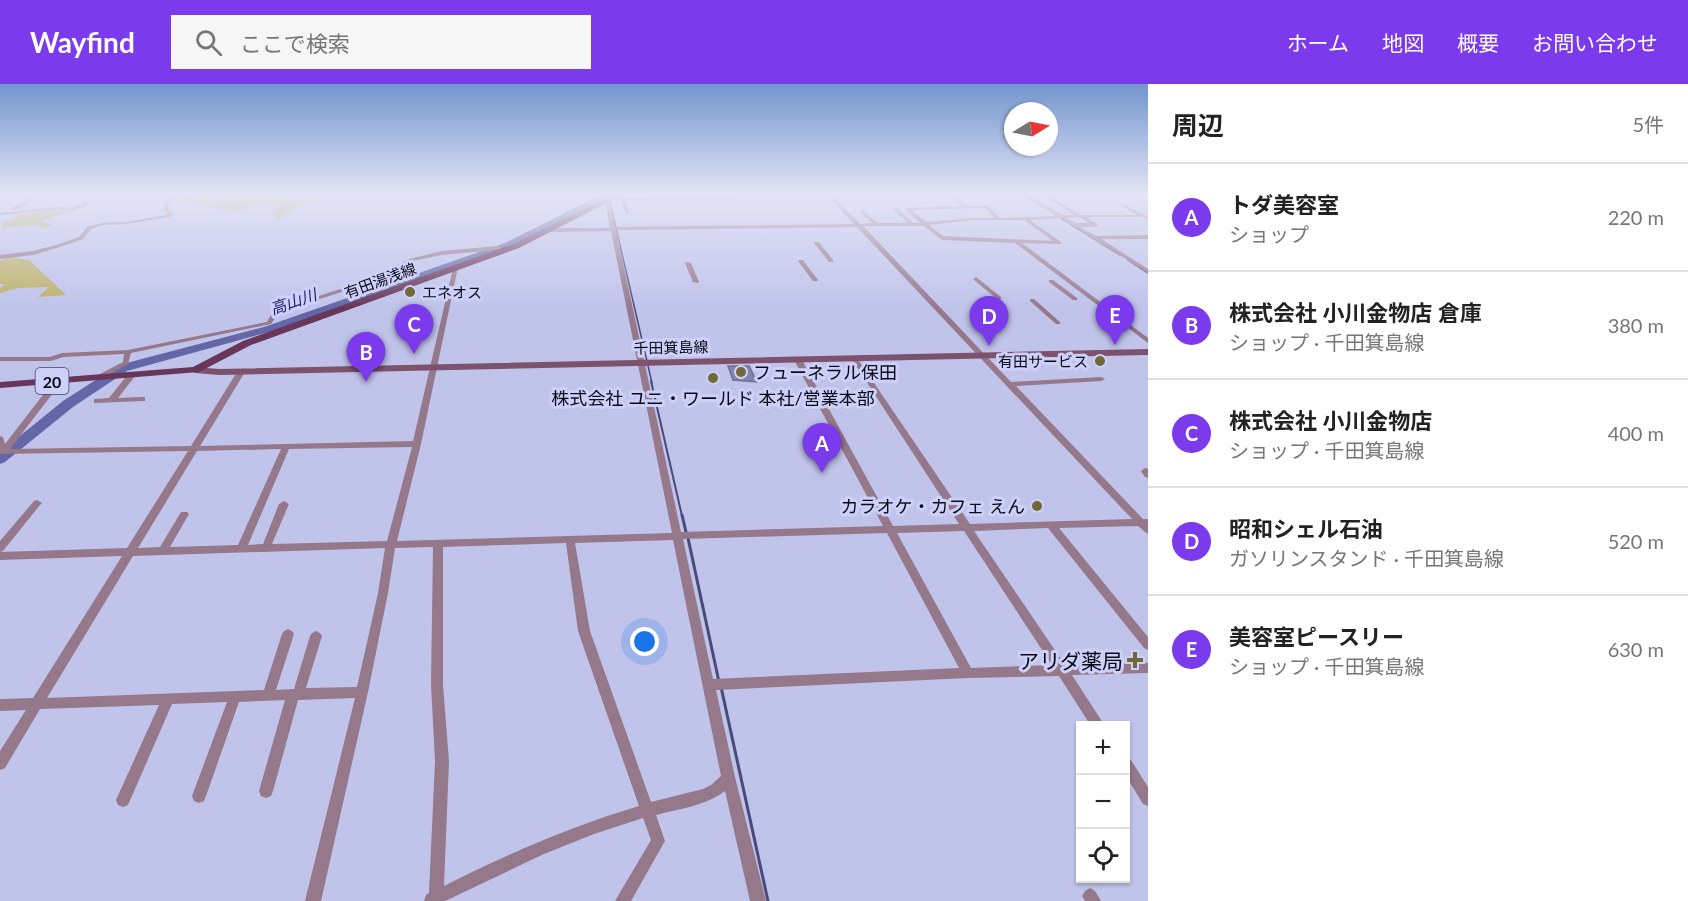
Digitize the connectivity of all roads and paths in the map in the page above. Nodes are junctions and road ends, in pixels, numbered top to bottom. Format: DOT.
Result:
graph roads {
  1 [pos="86,232"];
  2 [pos="544,232"];
  3 [pos="614,232"];
  4 [pos="865,232"];
  5 [pos="935,232"];
  6 [pos="1044,232"];
  7 [pos="1086,232"];
  8 [pos="1148,237"];
  9 [pos="1095,238"];
  10 [pos="1016,242"];
  11 [pos="817,243"];
  12 [pos="505,250"];
  13 [pos="0,257"];
  14 [pos="801,261"];
  15 [pos="831,261"];
  16 [pos="688,263"];
  17 [pos="456,268"];
  18 [pos="1148,271"];
  19 [pos="976,279"];
  20 [pos="816,280"];
  21 [pos="1051,281"];
  22 [pos="696,282"];
  23 [pos="999,298"];
  24 [pos="1075,299"];
  25 [pos="1032,300"];
  26 [pos="1058,323"];
  27 [pos="272,328"];
  28 [pos="1148,341"];
  29 [pos="128,352"];
  30 [pos="1148,352"];
  31 [pos="984,356"];
  32 [pos="854,358"];
  33 [pos="0,359"];
  34 [pos="798,360"];
  35 [pos="646,363"];
  36 [pos="434,367"];
  37 [pos="195,370"];
  38 [pos="241,372"];
  39 [pos="132,375"];
  40 [pos="107,376"];
  41 [pos="1101,379"];
  42 [pos="59,380"];
  43 [pos="1010,384"];
  44 [pos="0,385"];
  45 [pos="142,399"];
  46 [pos="112,400"];
  47 [pos="97,401"];
  48 [pos="417,444"];
  49 [pos="3,445"];
  50 [pos="286,447"];
  51 [pos="193,449"];
  52 [pos="37,503"];
  53 [pos="284,504"];
  54 [pos="184,514"];
  55 [pos="1144,522"];
  56 [pos="1051,525"];
  57 [pos="966,527"];
  58 [pos="890,530"];
  59 [pos="1148,531"];
  60 [pos="679,537"];
  61 [pos="570,539"];
  62 [pos="438,543"];
  63 [pos="393,544"];
  64 [pos="0,548"];
  65 [pos="266,548"];
  66 [pos="241,549"];
  67 [pos="164,551"];
  68 [pos="129,552"];
  69 [pos="0,556"];
  70 [pos="288,634"];
  71 [pos="316,636"];
  72 [pos="1148,645"];
  73 [pos="1148,668"];
  74 [pos="1062,670"];
  75 [pos="968,673"];
  76 [pos="710,685"];
  77 [pos="362,692"];
  78 [pos="296,694"];
  79 [pos="268,696"];
  80 [pos="235,697"];
  81 [pos="168,699"];
  82 [pos="37,703"];
  83 [pos="0,705"];
  84 [pos="1096,721"];
  85 [pos="0,763"];
  86 [pos="1130,772"];
  87 [pos="728,777"];
  88 [pos="266,791"];
  89 [pos="199,796"];
  90 [pos="1148,799"];
  91 [pos="123,800"];
  92 [pos="648,810"];
  93 [pos="434,900"];
  94 [pos="313,901"];
  95 [pos="623,901"];
  96 [pos="758,901"];
  1 -- 13 [label="street"];
  2 -- 12 [label="main road, 有田湯浅線 / 20"];
  3 -- 35 [label="street"];
  4 -- 31 [label="street"];
  5 -- 10 [label="street"];
  6 -- 10 [label="street"];
  7 -- 9 [label="street"];
  8 -- 9 [label="street"];
  9 -- 18 [label="street"];
  10 -- 28 [label="street"];
  11 -- 15 [label="street"];
  12 -- 17 [label="main road, 有田湯浅線 / 20"];
  12 -- 27 [label="street"];
  14 -- 20 [label="street"];
  16 -- 22 [label="street"];
  17 -- 27 [label="main road, 有田湯浅線 / 20"];
  17 -- 36 [label="street"];
  19 -- 23 [label="street"];
  21 -- 24 [label="street"];
  25 -- 26 [label="street"];
  27 -- 29 [label="street"];
  27 -- 37 [label="main road, 有田湯浅線 / 20"];
  29 -- 33 [label="street"];
  29 -- 40 [label="street"];
  30 -- 31 [label="main road, 千田箕島線"];
  31 -- 32 [label="main road, 千田箕島線"];
  31 -- 43 [label="street"];
  32 -- 34 [label="main road, 千田箕島線"];
  32 -- 57 [label="street"];
  34 -- 35 [label="main road, 千田箕島線"];
  34 -- 58 [label="street"];
  35 -- 36 [label="main road, 千田箕島線"];
  35 -- 60 [label="street"];
  36 -- 38 [label="main road, 千田箕島線"];
  36 -- 48 [label="street"];
  37 -- 38 [label="main road, 千田箕島線"];
  37 -- 39 [label="main road, 有田湯浅線 / 20"];
  38 -- 51 [label="street"];
  39 -- 40 [label="main road, 有田湯浅線 / 20"];
  39 -- 46 [label="street"];
  40 -- 42 [label="main road, 有田湯浅線 / 20"];
  41 -- 43 [label="street"];
  42 -- 44 [label="main road, 有田湯浅線 / 20"];
  42 -- 49 [label="street"];
  43 -- 55 [label="street"];
  45 -- 46 [label="street"];
  46 -- 47 [label="street"];
  48 -- 50 [label="street"];
  48 -- 63 [label="street"];
  49 -- 51 [label="street"];
  50 -- 51 [label="street"];
  50 -- 66 [label="street"];
  51 -- 68 [label="street"];
  52 -- 64 [label="street"];
  53 -- 65 [label="street"];
  54 -- 67 [label="street"];
  55 -- 56 [label="street"];
  55 -- 59 [label="street"];
  56 -- 57 [label="street"];
  56 -- 72 [label="street"];
  57 -- 58 [label="street"];
  57 -- 74 [label="street"];
  58 -- 60 [label="street"];
  58 -- 75 [label="street"];
  60 -- 61 [label="street"];
  60 -- 76 [label="street"];
  61 -- 62 [label="street"];
  61 -- 92 [label="street"];
  62 -- 63 [label="street"];
  62 -- 93 [label="street"];
  63 -- 65 [label="street"];
  63 -- 77 [label="street"];
  65 -- 66 [label="street"];
  66 -- 67 [label="street"];
  67 -- 68 [label="street"];
  68 -- 69 [label="street"];
  68 -- 82 [label="street"];
  70 -- 79 [label="street"];
  71 -- 78 [label="street"];
  73 -- 74 [label="street"];
  74 -- 75 [label="street"];
  74 -- 84 [label="street"];
  75 -- 76 [label="street"];
  76 -- 87 [label="street"];
  77 -- 78 [label="street"];
  77 -- 94 [label="street"];
  78 -- 79 [label="street"];
  78 -- 88 [label="street"];
  79 -- 80 [label="street"];
  80 -- 81 [label="street"];
  80 -- 89 [label="street"];
  81 -- 82 [label="street"];
  81 -- 91 [label="street"];
  82 -- 83 [label="street"];
  82 -- 85 [label="street"];
  86 -- 90 [label="street"];
  87 -- 92 [label="street"];
  87 -- 96 [label="street"];
  92 -- 93 [label="street"];
  92 -- 95 [label="street"];
}
